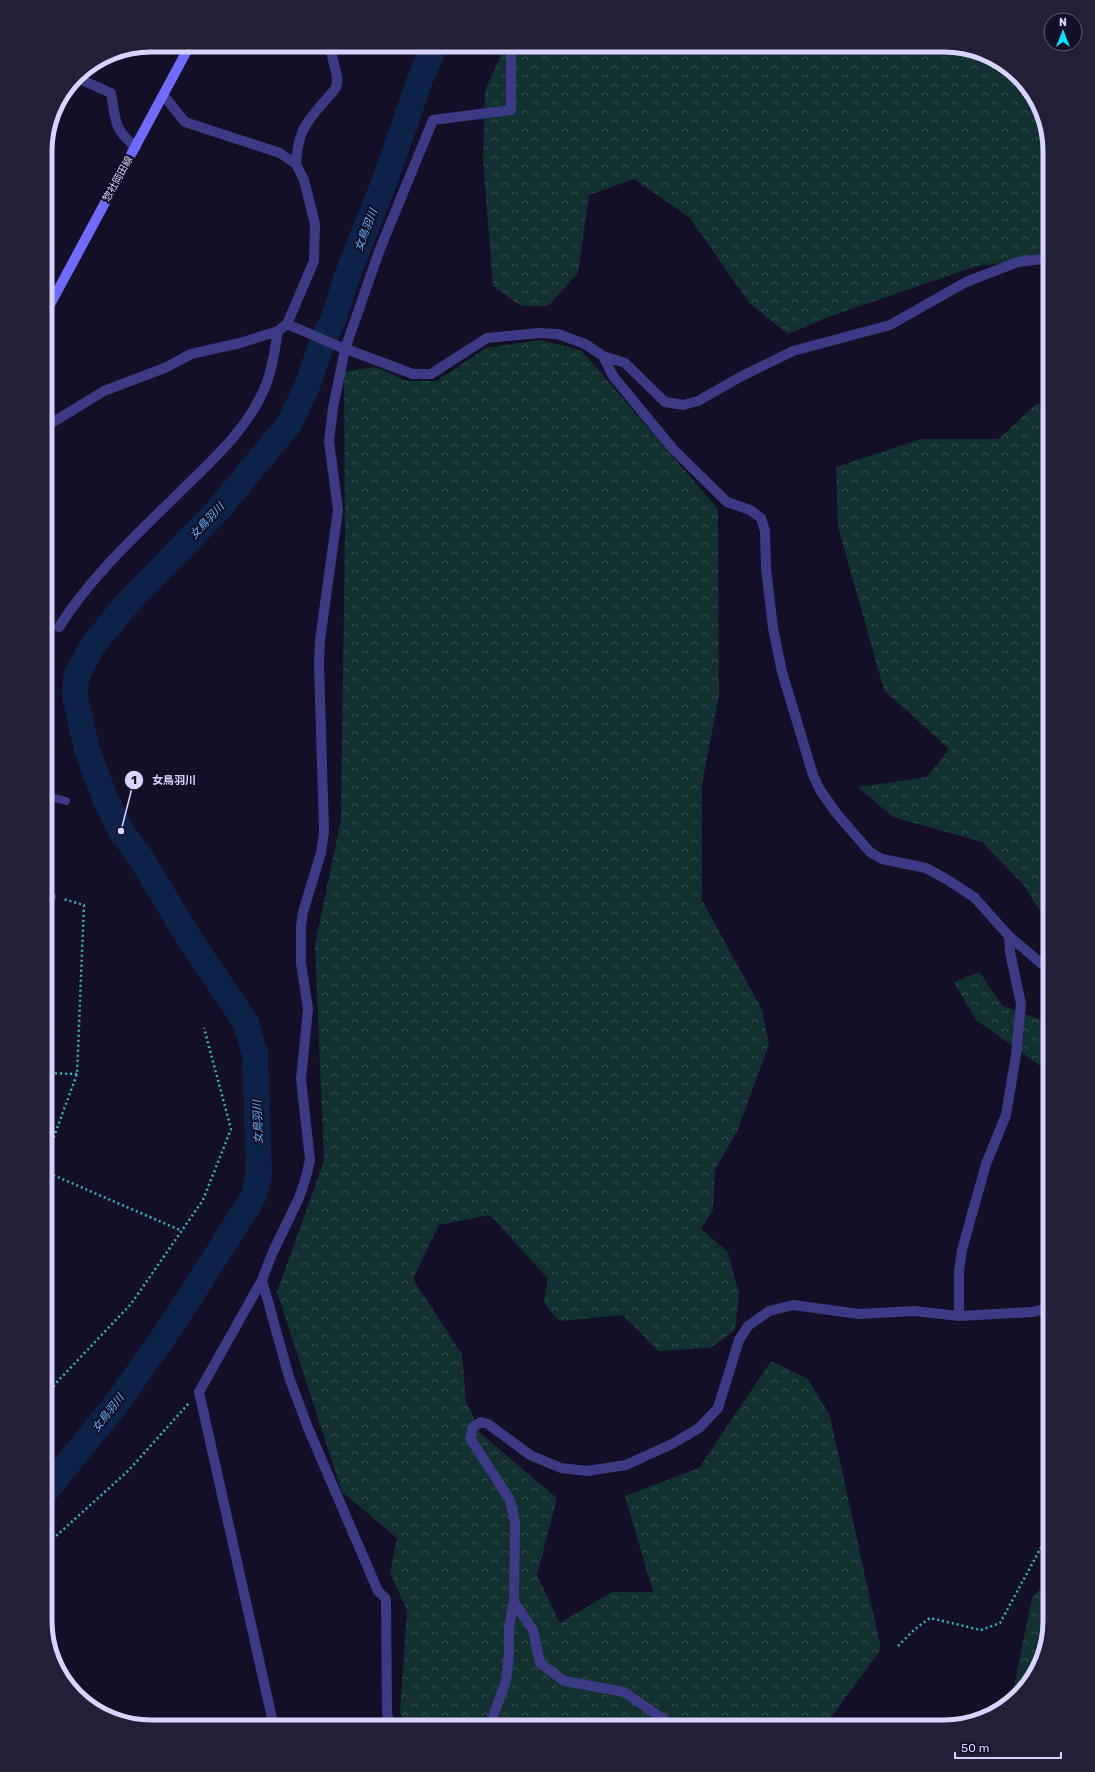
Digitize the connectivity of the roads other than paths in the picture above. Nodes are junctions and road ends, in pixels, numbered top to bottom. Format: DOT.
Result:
graph roads {
  1 [pos="186,52"];
  2 [pos="331,52"];
  3 [pos="511,52"];
  4 [pos="82,80"];
  5 [pos="164,96"];
  6 [pos="136,146"];
  7 [pos="296,164"];
  8 [pos="1043,259"];
  9 [pos="52,301"];
  10 [pos="289,325"];
  11 [pos="278,331"];
  12 [pos="342,348"];
  13 [pos="603,356"];
  14 [pos="52,423"];
  15 [pos="59,628"];
  16 [pos="52,798"];
  17 [pos="66,801"];
  18 [pos="1009,936"];
  19 [pos="1043,964"];
  20 [pos="262,1280"];
  21 [pos="1043,1310"];
  22 [pos="959,1316"];
  23 [pos="514,1602"];
  24 [pos="272,1720"];
  25 [pos="388,1720"];
  26 [pos="493,1720"];
  27 [pos="665,1720"];
  1 -- 5 [label="main road, 惣社岡田線"];
  2 -- 7 [label="street"];
  3 -- 12 [label="street"];
  4 -- 6 [label="street"];
  5 -- 6 [label="main road, 惣社岡田線"];
  5 -- 7 [label="street"];
  6 -- 9 [label="main road, 惣社岡田線"];
  7 -- 10 [label="street"];
  8 -- 13 [label="street"];
  10 -- 11 [label="street"];
  10 -- 12 [label="street"];
  11 -- 14 [label="street"];
  11 -- 15 [label="street"];
  12 -- 13 [label="street"];
  12 -- 20 [label="street"];
  13 -- 18 [label="street"];
  16 -- 17 [label="lane"];
  18 -- 19 [label="street"];
  18 -- 22 [label="street"];
  20 -- 24 [label="street"];
  20 -- 25 [label="street"];
  21 -- 22 [label="street"];
  22 -- 23 [label="street"];
  23 -- 26 [label="street"];
  23 -- 27 [label="street"];
}
